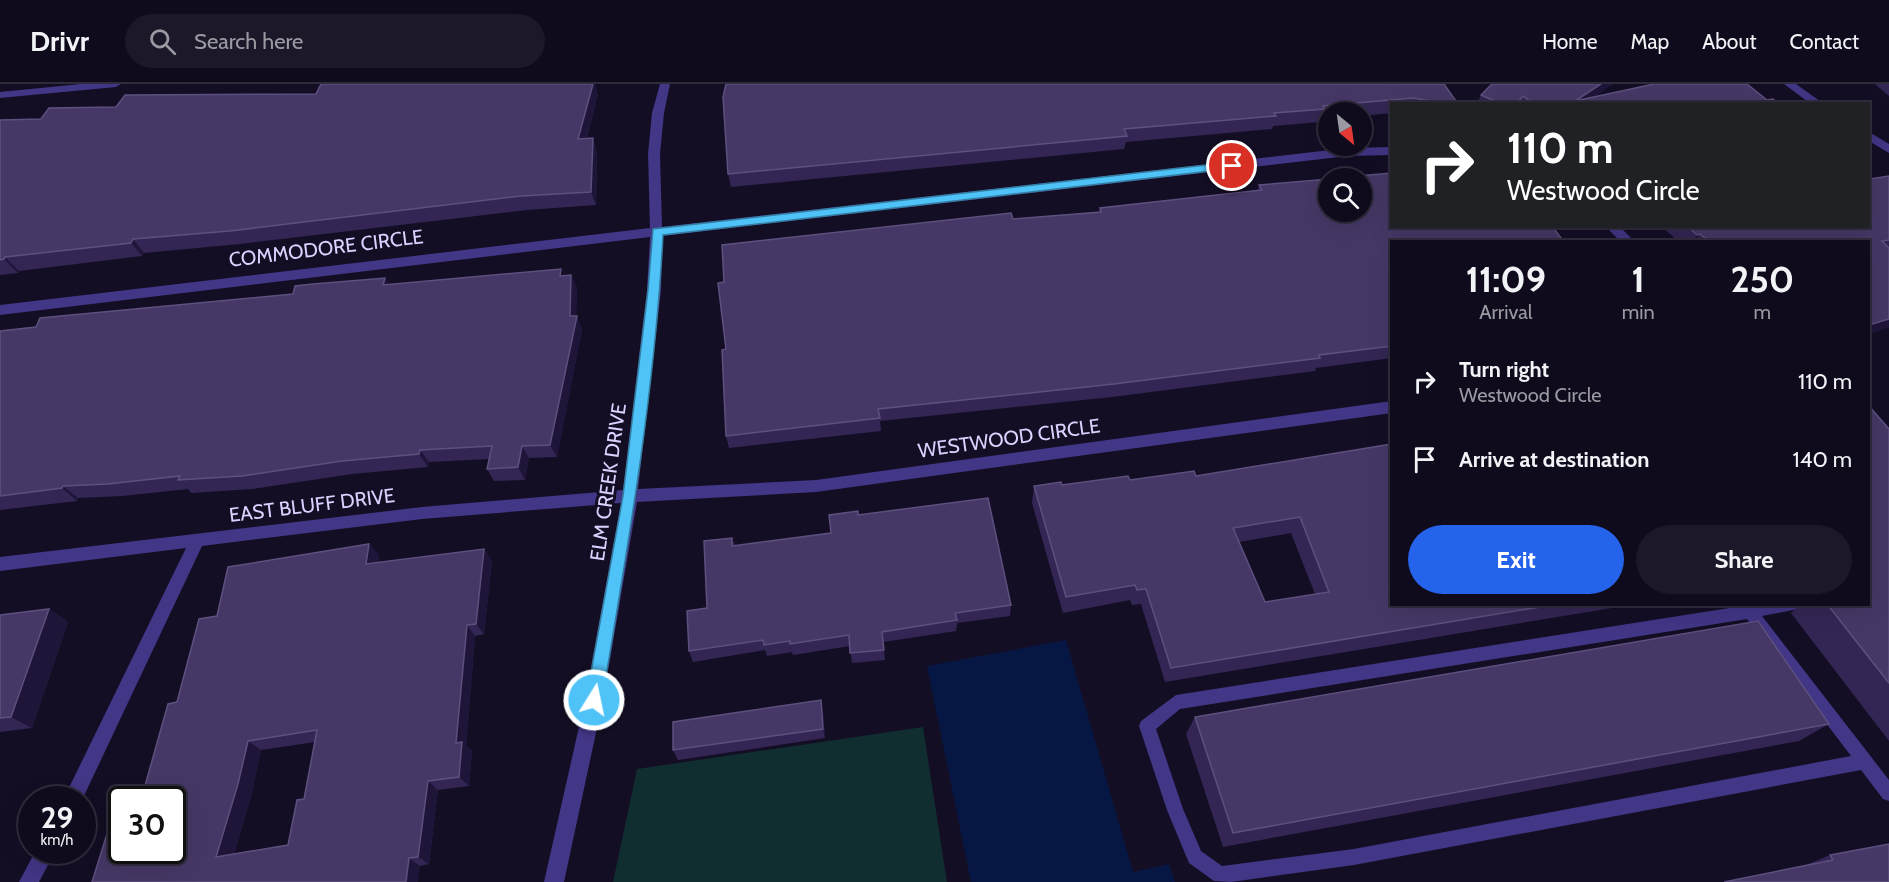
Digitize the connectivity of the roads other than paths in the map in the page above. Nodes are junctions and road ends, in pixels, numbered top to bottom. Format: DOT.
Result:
graph roads {
  1 [pos="116,84"];
  2 [pos="665,84"];
  3 [pos="1789,84"];
  4 [pos="0,96"];
  5 [pos="1816,102"];
  6 [pos="1870,137"];
  7 [pos="1889,149"];
  8 [pos="1390,151"];
  9 [pos="1613,228"];
  10 [pos="657,232"];
  11 [pos="1627,240"];
  12 [pos="0,310"];
  13 [pos="1390,407"];
  14 [pos="630,496"];
  15 [pos="197,540"];
  16 [pos="0,564"];
  17 [pos="1782,606"];
  18 [pos="1750,612"];
  19 [pos="1865,761"];
  20 [pos="79,786"];
  21 [pos="1889,793"];
  22 [pos="39,864"];
  23 [pos="29,882"];
  24 [pos="554,882"];
  1 -- 4 [label="street"];
  2 -- 10 [label="street, ELM CREEK DRIVE"];
  3 -- 5 [label="street"];
  6 -- 7 [label="street"];
  8 -- 10 [label="street"];
  9 -- 11 [label="street"];
  10 -- 12 [label="street, COMMODORE CIRCLE"];
  10 -- 14 [label="street, ELM CREEK DRIVE"];
  13 -- 14 [label="street, WESTWOOD CIRCLE"];
  14 -- 15 [label="street, EAST BLUFF DRIVE"];
  14 -- 24 [label="street, ELM CREEK DRIVE"];
  15 -- 16 [label="street, EAST BLUFF DRIVE"];
  15 -- 20 [label="street"];
  17 -- 18 [label="lane"];
  18 -- 19 [label="lane"];
  18 -- 19 [label="lane"];
  19 -- 21 [label="lane"];
  22 -- 23 [label="street"];
}
